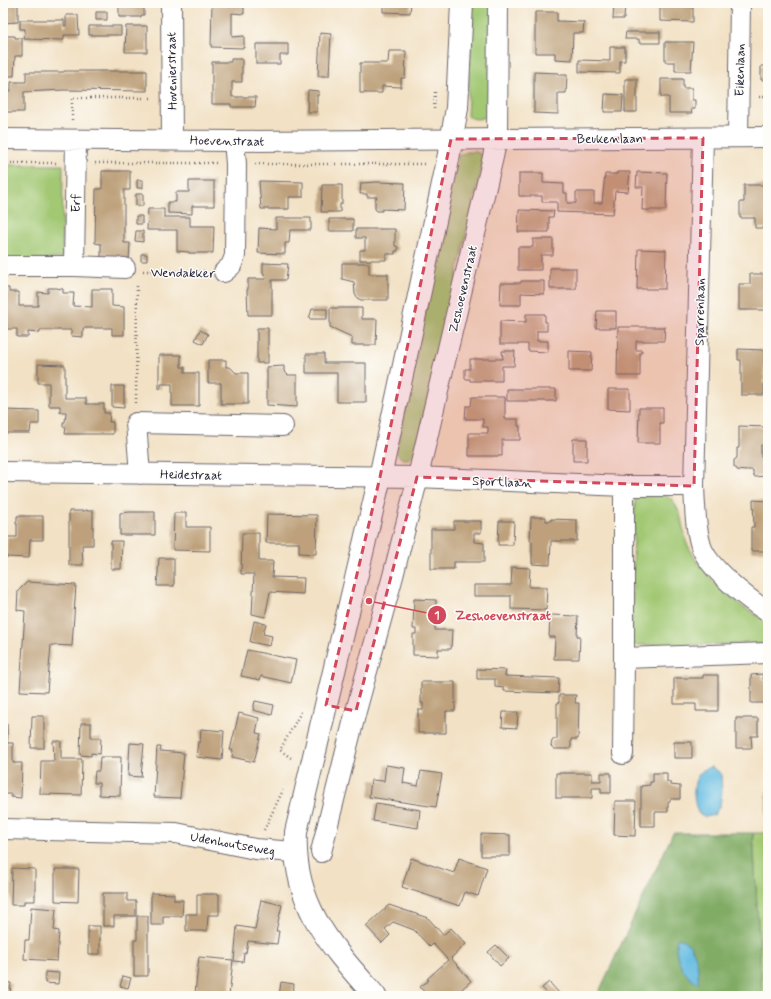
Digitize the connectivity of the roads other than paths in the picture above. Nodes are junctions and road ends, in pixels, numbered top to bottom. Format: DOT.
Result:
graph roads {
  1 [pos="171,3"];
  2 [pos="462,3"];
  3 [pos="498,3"];
  4 [pos="740,3"];
  5 [pos="738,137"];
  6 [pos="768,137"];
  7 [pos="497,138"];
  8 [pos="703,138"];
  9 [pos="3,139"];
  10 [pos="76,140"];
  11 [pos="172,140"];
  12 [pos="442,140"];
  13 [pos="234,141"];
  14 [pos="3,266"];
  15 [pos="74,266"];
  16 [pos="133,272"];
  17 [pos="224,272"];
  18 [pos="283,426"];
  19 [pos="3,472"];
  20 [pos="140,474"];
  21 [pos="380,477"];
  22 [pos="418,477"];
  23 [pos="624,486"];
  24 [pos="694,486"];
  25 [pos="768,612"];
  26 [pos="768,653"];
  27 [pos="624,658"];
  28 [pos="326,705"];
  29 [pos="356,711"];
  30 [pos="623,754"];
  31 [pos="3,830"];
  32 [pos="295,852"];
  33 [pos="321,852"];
  34 [pos="375,996"];
  1 -- 11 [label="street, Hovenierstraat"];
  2 -- 12 [label="street"];
  3 -- 7 [label="street, Zeshoevenstraat"];
  4 -- 5 [label="street, Eikenlaan"];
  5 -- 6 [label="street, Beukenlaan"];
  5 -- 8 [label="street, Beukenlaan"];
  7 -- 8 [label="street, Beukenlaan"];
  7 -- 12 [label="street, Beukenlaan"];
  7 -- 22 [label="street, Zeshoevenstraat"];
  8 -- 24 [label="street, Sparrenlaan"];
  9 -- 10 [label="street, Hoevenstraat"];
  10 -- 11 [label="street, Hoevenstraat"];
  10 -- 15 [label="street, Erf"];
  11 -- 13 [label="street, Hoevenstraat"];
  12 -- 13 [label="street, Hoevenstraat"];
  12 -- 21 [label="street"];
  13 -- 17 [label="street, Wendakker"];
  14 -- 15 [label="street"];
  15 -- 16 [label="street"];
  18 -- 20 [label="street"];
  19 -- 20 [label="street, Heidestraat"];
  20 -- 21 [label="street, Heidestraat"];
  21 -- 22 [label="street, Sportlaan"];
  21 -- 28 [label="street"];
  22 -- 23 [label="street, Sportlaan"];
  22 -- 29 [label="street, Zeshoevenstraat"];
  23 -- 24 [label="street, Sportlaan"];
  23 -- 27 [label="street"];
  24 -- 25 [label="street"];
  26 -- 27 [label="street"];
  27 -- 30 [label="street"];
  28 -- 29 [label="street"];
  28 -- 32 [label="street"];
  29 -- 33 [label="street, Zeshoevenstraat"];
  31 -- 32 [label="street, Udenhoutseweg"];
  32 -- 34 [label="street"];
}
